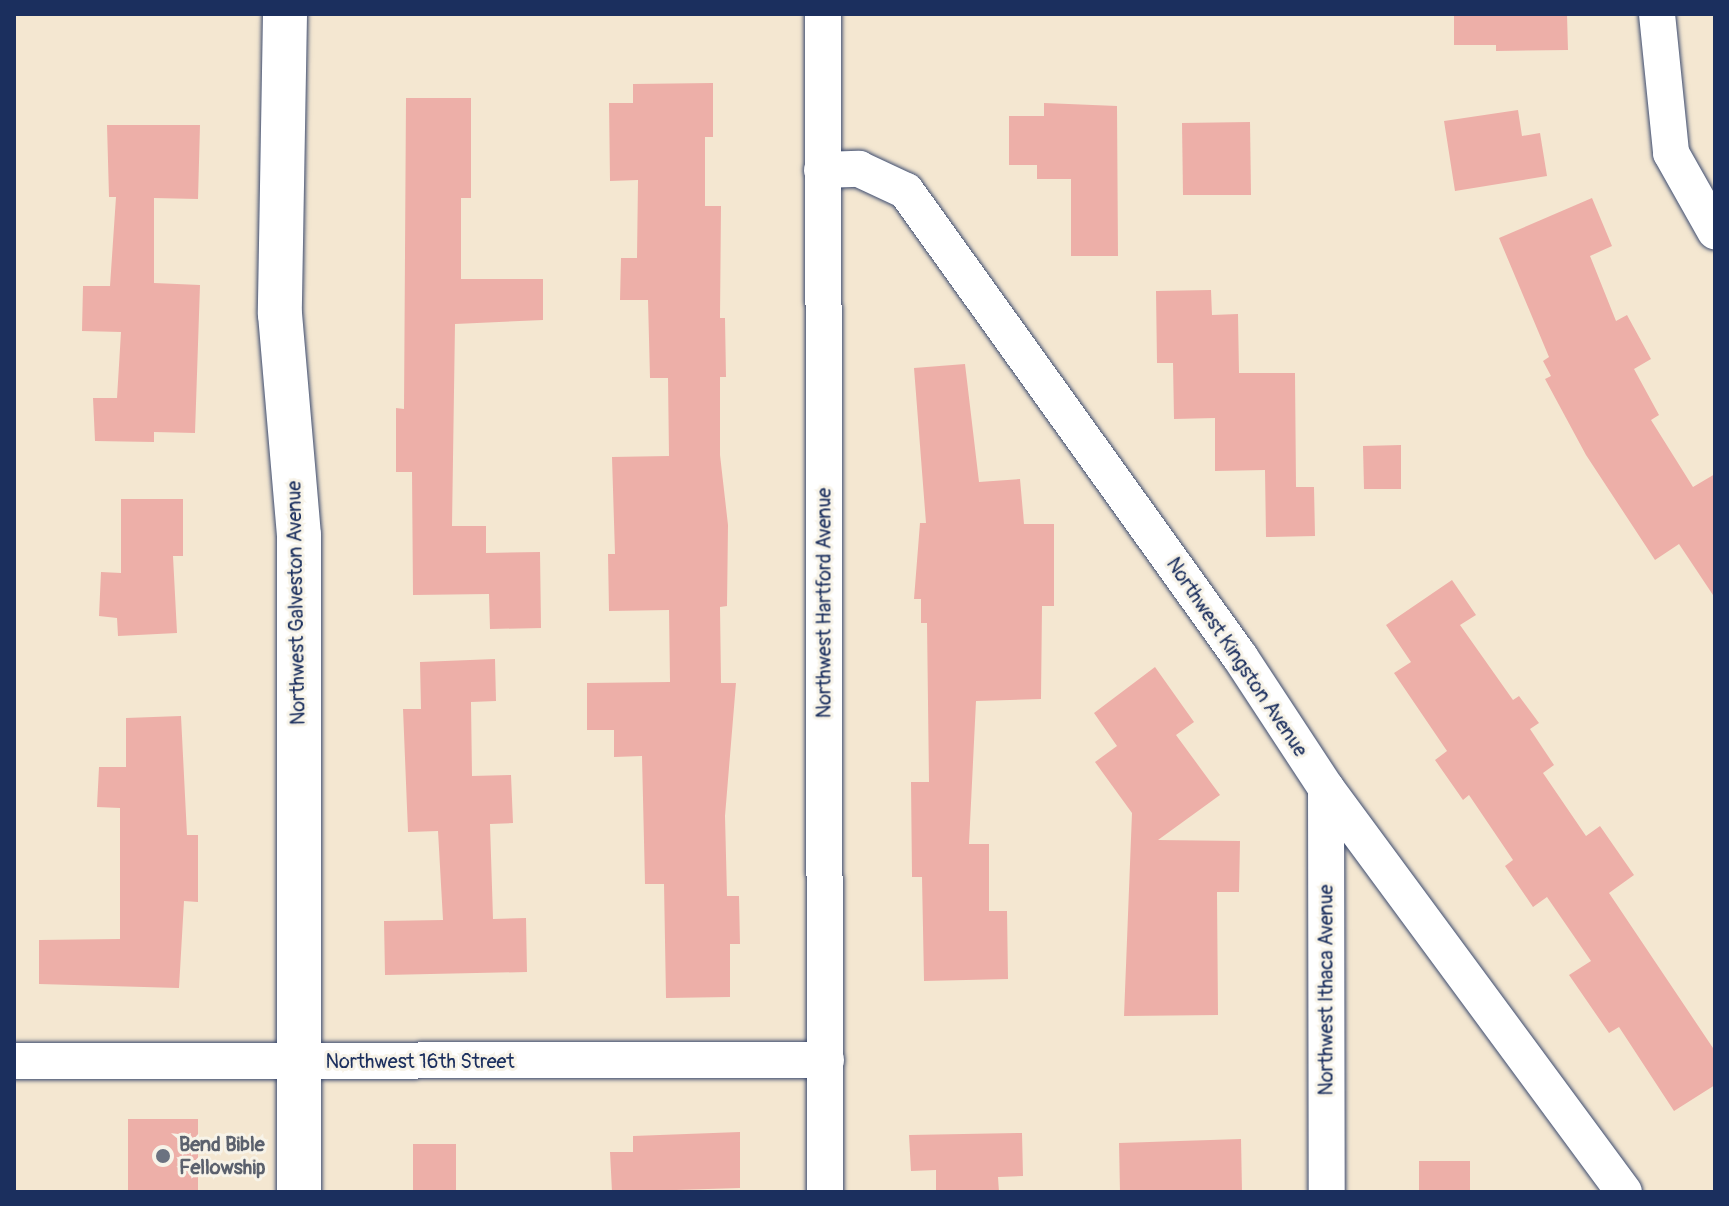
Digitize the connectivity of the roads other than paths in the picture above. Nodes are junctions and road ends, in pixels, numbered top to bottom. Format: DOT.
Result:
graph roads {
  1 [pos="285,14"];
  2 [pos="823,14"];
  3 [pos="1657,14"];
  4 [pos="822,170"];
  5 [pos="1715,231"];
  6 [pos="1326,788"];
  7 [pos="826,1060"];
  8 [pos="14,1061"];
  9 [pos="298,1062"];
  10 [pos="299,1192"];
  11 [pos="825,1192"];
  12 [pos="1327,1192"];
  13 [pos="1624,1192"];
  1 -- 9 [label="street, Northwest Galveston Avenue"];
  2 -- 4 [label="street, Northwest Hartford Avenue"];
  3 -- 5 [label="street"];
  4 -- 6 [label="street, Northwest Kingston Avenue"];
  4 -- 7 [label="street, Northwest Hartford Avenue"];
  6 -- 12 [label="street, Northwest Ithaca Avenue"];
  6 -- 13 [label="street, Northwest Kingston Avenue"];
  7 -- 9 [label="street, Northwest 16th Street"];
  7 -- 11 [label="street, Northwest Hartford Avenue"];
  8 -- 9 [label="street, Northwest 16th Street"];
  9 -- 10 [label="street, Northwest Galveston Avenue"];
}
